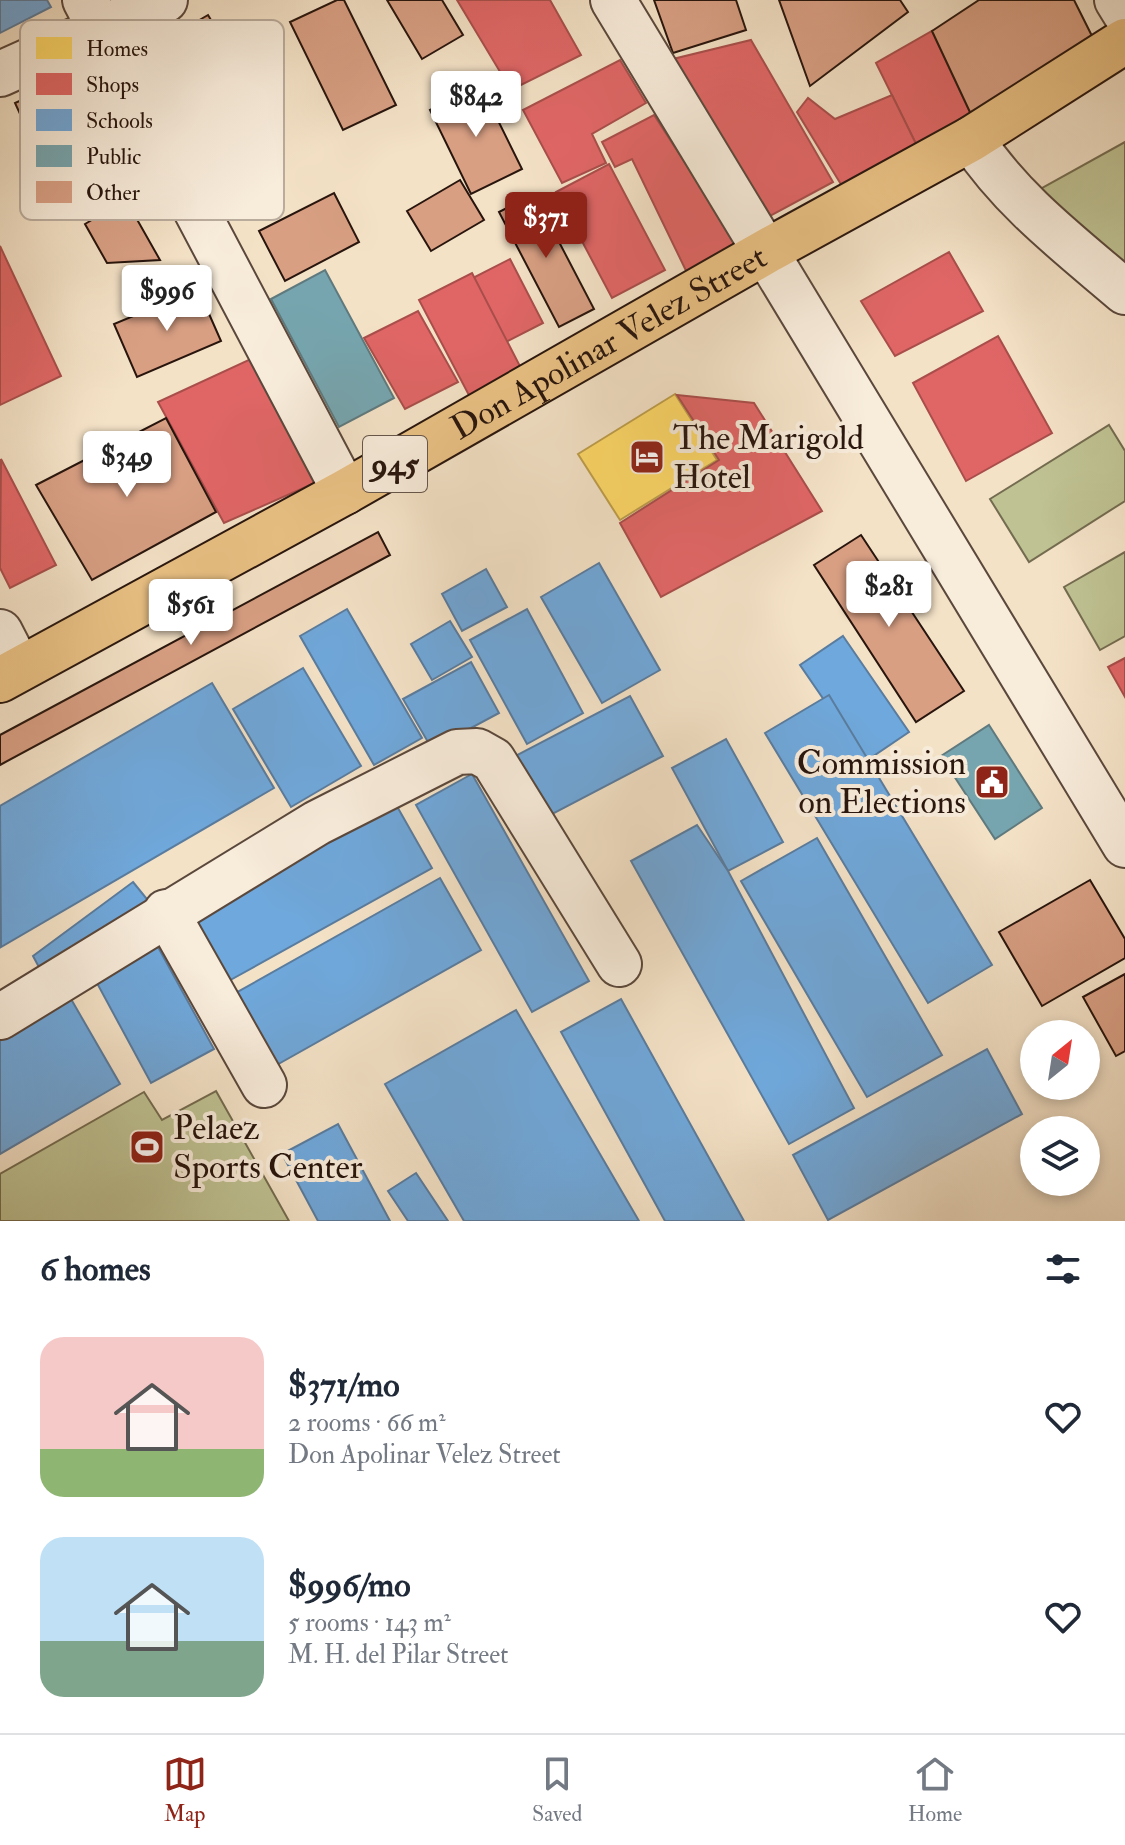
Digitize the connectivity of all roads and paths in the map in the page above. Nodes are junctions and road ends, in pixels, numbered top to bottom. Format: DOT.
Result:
graph roads {
  1 [pos="165,0"];
  2 [pos="613,0"];
  3 [pos="1117,0"];
  4 [pos="1125,13"];
  5 [pos="93,14"];
  6 [pos="1125,41"];
  7 [pos="20,61"];
  8 [pos="0,74"];
  9 [pos="971,139"];
  10 [pos="202,220"];
  11 [pos="767,251"];
  12 [pos="1125,292"];
  13 [pos="345,492"];
  14 [pos="6,660"];
  15 [pos="1125,845"];
  16 [pos="166,912"];
  17 [pos="619,964"];
  18 [pos="0,1017"];
  19 [pos="264,1085"];
  1 -- 5 [label="street"];
  2 -- 11 [label="street"];
  3 -- 4 [label="street"];
  6 -- 9 [label="main road, Don Apolinar Velez Street / 945"];
  7 -- 8 [label="street"];
  9 -- 11 [label="main road, Don Apolinar Velez Street / 945"];
  9 -- 12 [label="street"];
  10 -- 13 [label="street"];
  11 -- 13 [label="main road, Don Apolinar Velez Street / 945"];
  11 -- 15 [label="street"];
  13 -- 14 [label="main road, Don Apolinar Velez Street / 945"];
  16 -- 17 [label="street"];
  16 -- 18 [label="street"];
  16 -- 19 [label="street"];
}
